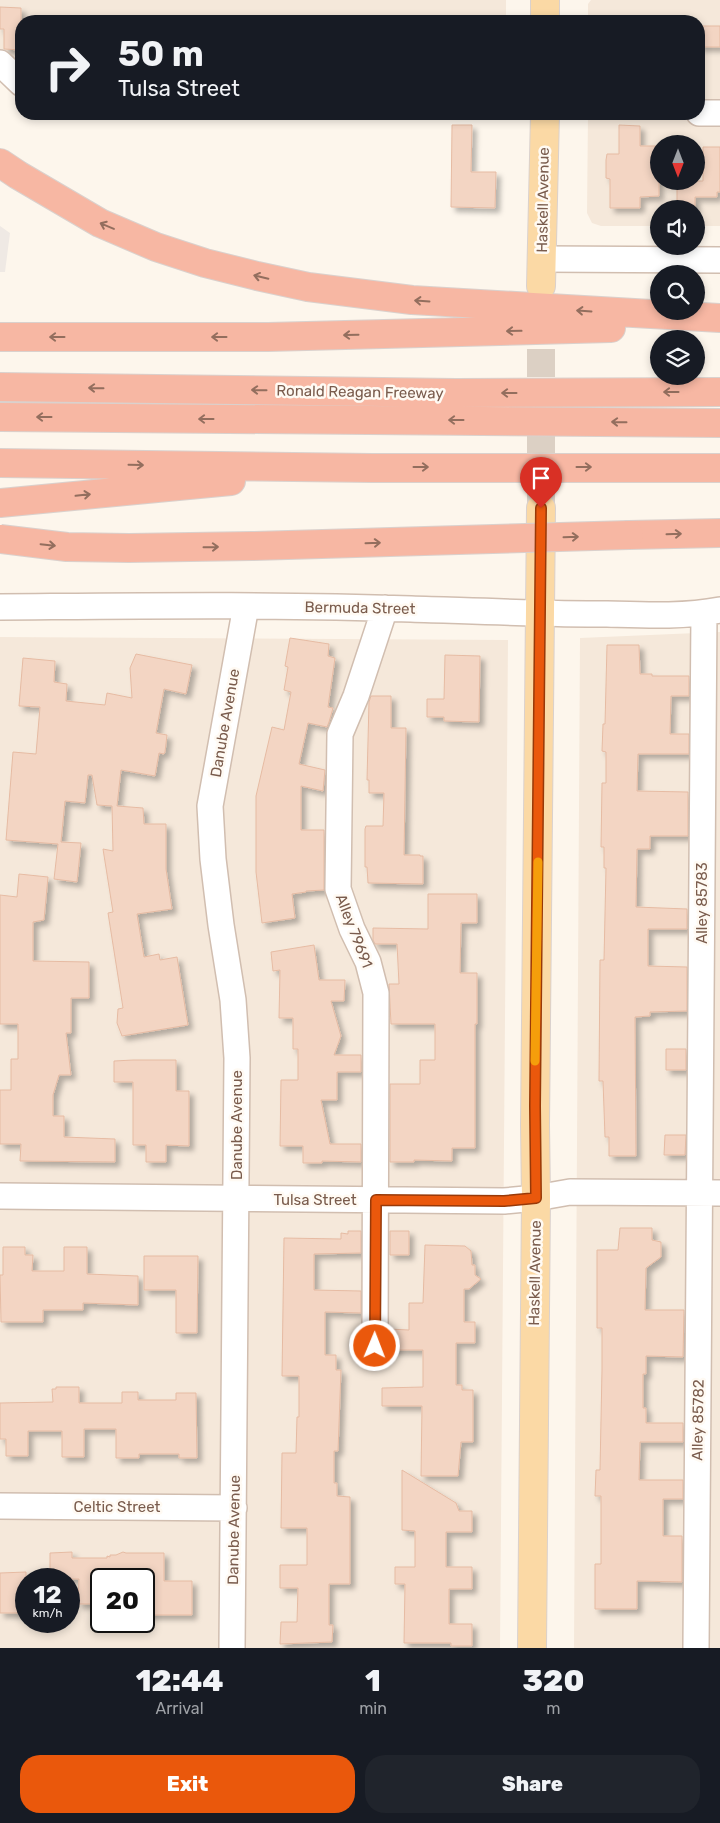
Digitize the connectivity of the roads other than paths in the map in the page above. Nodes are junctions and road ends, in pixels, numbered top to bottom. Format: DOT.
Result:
graph roads {
  1 [pos="545,0"];
  2 [pos="545,15"];
  3 [pos="0,63"];
  4 [pos="15,77"];
  5 [pos="705,113"];
  6 [pos="720,113"];
  7 [pos="545,120"];
  8 [pos="0,163"];
  9 [pos="542,259"];
  10 [pos="720,260"];
  11 [pos="540,286"];
  12 [pos="720,318"];
  13 [pos="720,326"];
  14 [pos="0,337"];
  15 [pos="0,387"];
  16 [pos="720,392"];
  17 [pos="0,417"];
  18 [pos="720,423"];
  19 [pos="0,463"];
  20 [pos="372,468"];
  21 [pos="720,468"];
  22 [pos="0,504"];
  23 [pos="541,508"];
  24 [pos="720,532"];
  25 [pos="0,539"];
  26 [pos="246,606"];
  27 [pos="0,607"];
  28 [pos="385,608"];
  29 [pos="712,612"];
  30 [pos="540,614"];
  31 [pos="710,1193"];
  32 [pos="0,1196"];
  33 [pos="536,1198"];
  34 [pos="236,1199"];
  35 [pos="376,1200"];
  36 [pos="375,1346"];
  37 [pos="0,1506"];
  38 [pos="234,1508"];
  39 [pos="232,1648"];
  40 [pos="532,1648"];
  41 [pos="696,1648"];
  1 -- 2 [label="main road"];
  3 -- 4 [label="street"];
  5 -- 6 [label="street"];
  7 -- 9 [label="main road, Haskell Avenue"];
  12 -- 8 [label="highway, one-way"];
  9 -- 10 [label="street"];
  9 -- 11 [label="main road, Haskell Avenue"];
  13 -- 14 [label="highway, one-way"];
  16 -- 15 [label="highway, Ronald Reagan Freeway, one-way"];
  18 -- 17 [label="highway, one-way"];
  19 -- 20 [label="highway, one-way"];
  20 -- 21 [label="highway, one-way"];
  22 -- 20 [label="highway, one-way"];
  23 -- 30 [label="main road, Haskell Avenue"];
  25 -- 24 [label="highway, one-way, bridge"];
  26 -- 27 [label="street, Bermuda Street"];
  26 -- 28 [label="street, Bermuda Street"];
  26 -- 34 [label="street, Danube Avenue"];
  28 -- 30 [label="street, Bermuda Street"];
  28 -- 35 [label="street, Alley 79691"];
  29 -- 30 [label="street, Bermuda Street"];
  29 -- 31 [label="street, Alley 85783"];
  30 -- 33 [label="main road, Haskell Avenue"];
  31 -- 33 [label="street, Tulsa Street"];
  31 -- 41 [label="street, Alley 85782"];
  32 -- 34 [label="street, Tulsa Street"];
  33 -- 35 [label="street, Tulsa Street"];
  33 -- 40 [label="main road, Haskell Avenue"];
  34 -- 35 [label="street, Tulsa Street"];
  34 -- 38 [label="street, Danube Avenue"];
  35 -- 36 [label="street, Alley 79691"];
  37 -- 38 [label="street, Celtic Street"];
  38 -- 39 [label="street, Danube Avenue"];
}
